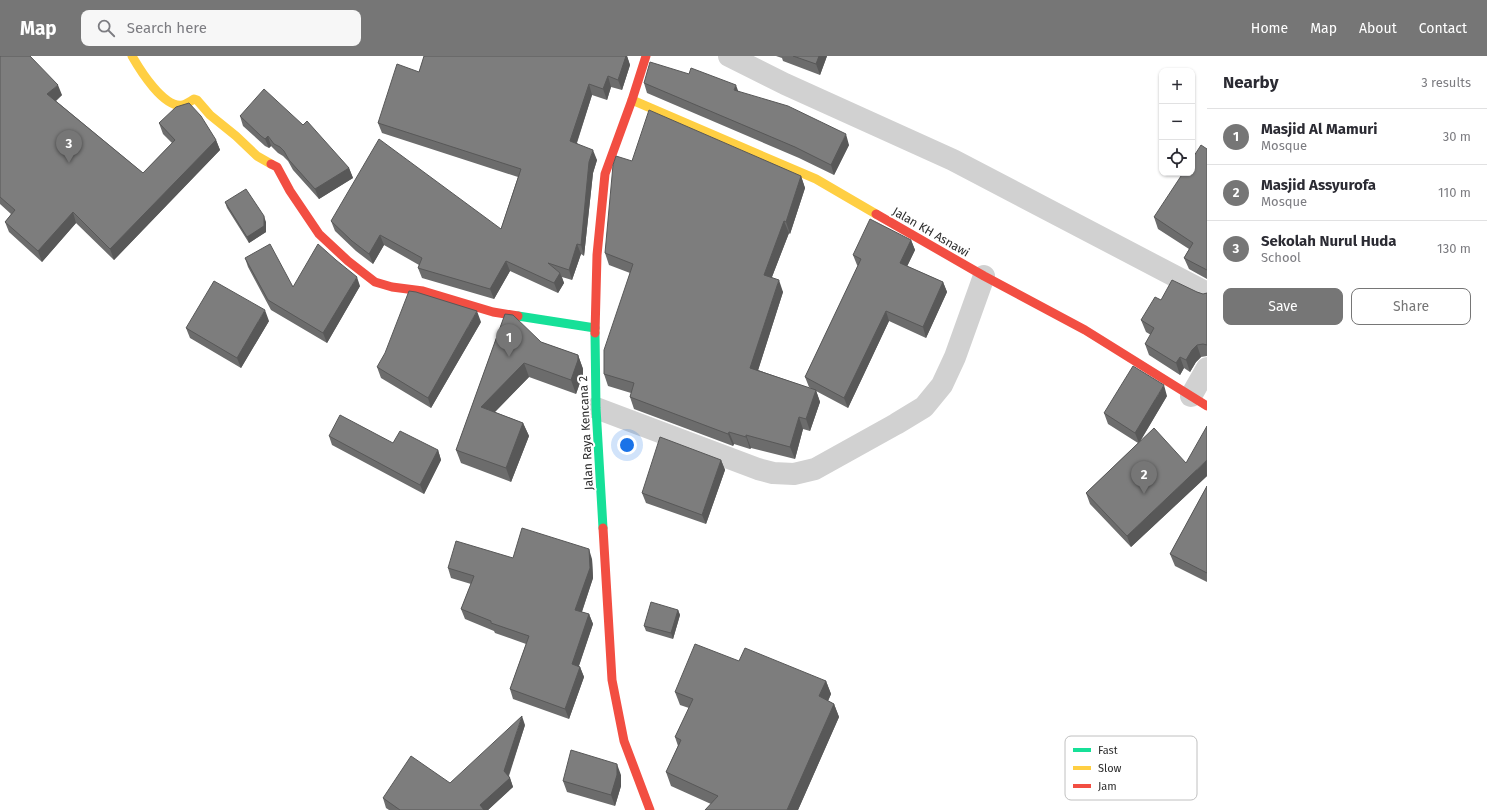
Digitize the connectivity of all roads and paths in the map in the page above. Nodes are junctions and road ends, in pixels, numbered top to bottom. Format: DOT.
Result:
graph roads {
  1 [pos="132,56"];
  2 [pos="646,56"];
  3 [pos="729,56"];
  4 [pos="632,100"];
  5 [pos="984,276"];
  6 [pos="1207,293"];
  7 [pos="595,328"];
  8 [pos="1207,368"];
  9 [pos="1199,401"];
  10 [pos="596,408"];
  11 [pos="650,810"];
  1 -- 7 [label="street"];
  2 -- 4 [label="street, Jalan Raya Kencana 2"];
  3 -- 6 [label="street"];
  4 -- 5 [label="street, Jalan KH Asnawi"];
  4 -- 7 [label="street, Jalan Raya Kencana 2"];
  5 -- 9 [label="street, Jalan KH Asnawi"];
  5 -- 10 [label="street"];
  7 -- 10 [label="street, Jalan Raya Kencana 2"];
  8 -- 9 [label="street"];
  10 -- 11 [label="street, Jalan Raya Kencana 2"];
}
